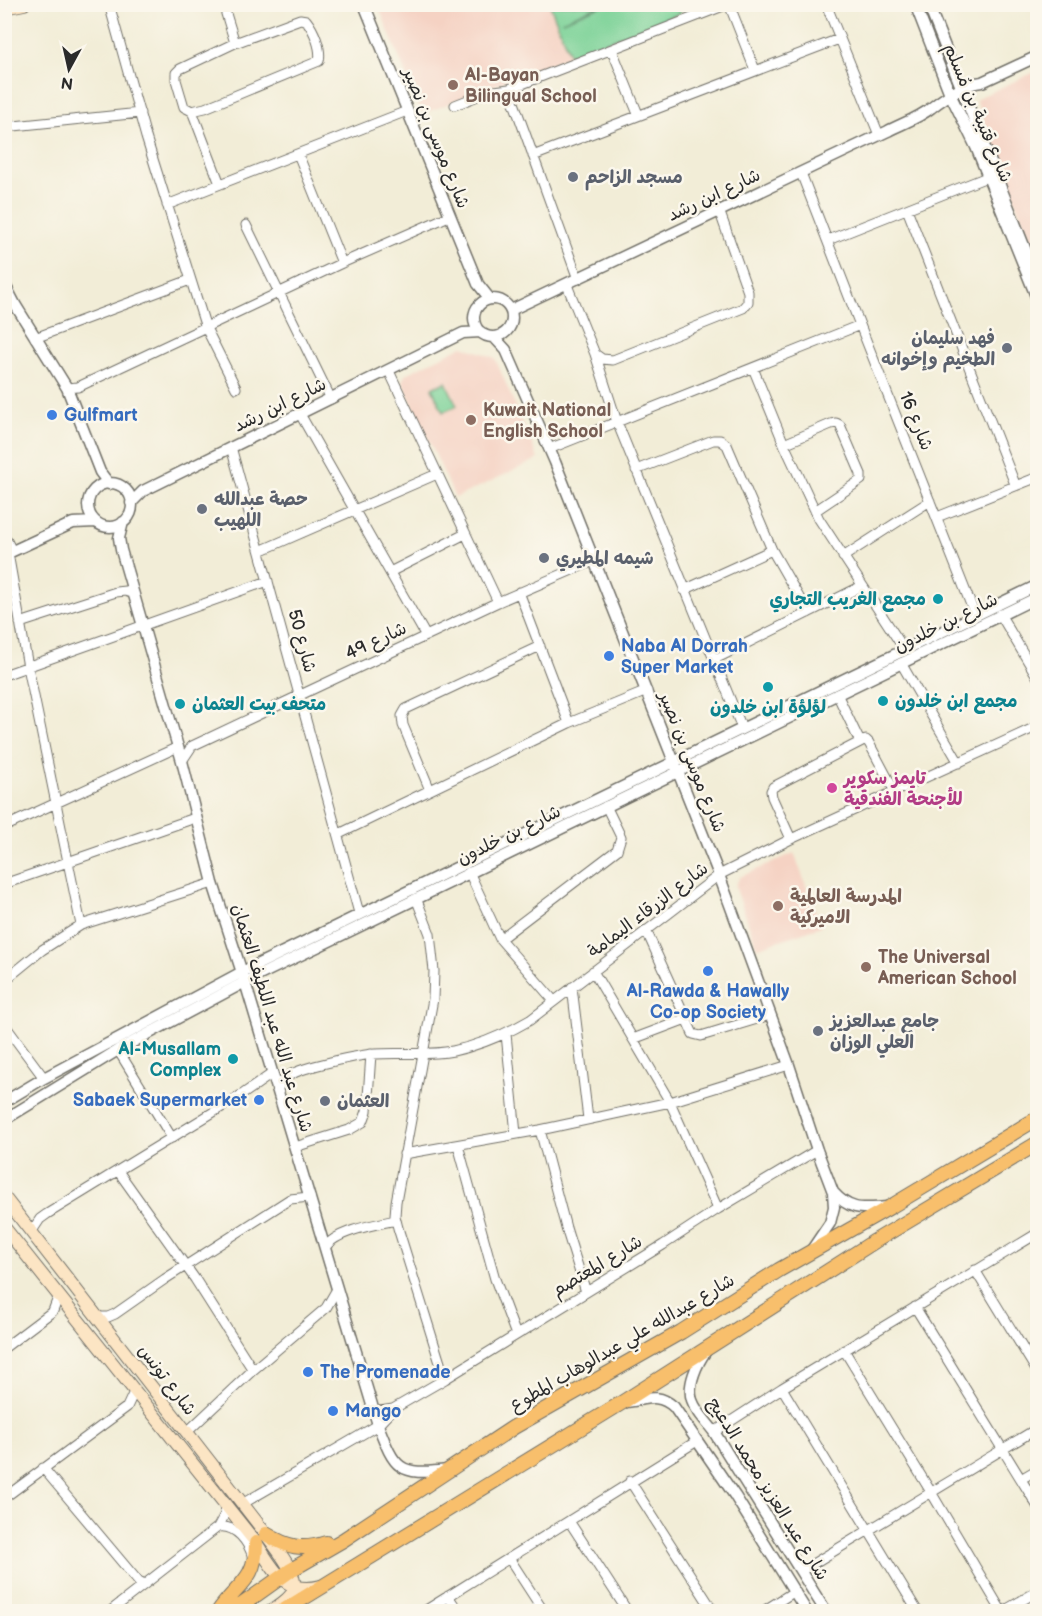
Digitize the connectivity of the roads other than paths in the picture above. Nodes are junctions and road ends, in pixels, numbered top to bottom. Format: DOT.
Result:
graph roads {
  1 [pos="24,4"];
  2 [pos="109,4"];
  3 [pos="223,4"];
  4 [pos="364,4"];
  5 [pos="728,4"];
  6 [pos="826,4"];
  7 [pos="915,4"];
  8 [pos="928,4"];
  9 [pos="4,8"];
  10 [pos="839,39"];
  11 [pos="235,43"];
  12 [pos="612,50"];
  13 [pos="1038,56"];
  14 [pos="756,70"];
  15 [pos="509,89"];
  16 [pos="957,95"];
  17 [pos="454,105"];
  18 [pos="192,111"];
  19 [pos="407,111"];
  20 [pos="140,113"];
  21 [pos="638,114"];
  22 [pos="8,126"];
  23 [pos="879,135"];
  24 [pos="298,154"];
  25 [pos="533,156"];
  26 [pos="801,173"];
  27 [pos="987,177"];
  28 [pos="220,184"];
  29 [pos="167,205"];
  30 [pos="907,209"];
  31 [pos="719,210"];
  32 [pos="449,216"];
  33 [pos="246,225"];
  34 [pos="828,240"];
  35 [pos="342,263"];
  36 [pos="1034,277"];
  37 [pos="579,279"];
  38 [pos="190,280"];
  39 [pos="4,283"];
  40 [pos="478,284"];
  41 [pos="567,285"];
  42 [pos="279,293"];
  43 [pos="490,299"];
  44 [pos="1038,301"];
  45 [pos="10,305"];
  46 [pos="478,306"];
  47 [pos="511,310"];
  48 [pos="474,318"];
  49 [pos="860,326"];
  50 [pos="206,328"];
  51 [pos="481,332"];
  52 [pos="506,332"];
  53 [pos="463,333"];
  54 [pos="494,337"];
  55 [pos="35,338"];
  56 [pos="506,350"];
  57 [pos="595,354"];
  58 [pos="753,368"];
  59 [pos="389,371"];
  60 [pos="67,388"];
  61 [pos="236,388"];
  62 [pos="331,399"];
  63 [pos="300,414"];
  64 [pos="617,422"];
  65 [pos="784,444"];
  66 [pos="231,447"];
  67 [pos="549,449"];
  68 [pos="636,470"];
  69 [pos="437,474"];
  70 [pos="1038,477"];
  71 [pos="109,484"];
  72 [pos="1015,484"];
  73 [pos="129,498"];
  74 [pos="930,501"];
  75 [pos="88,505"];
  76 [pos="355,511"];
  77 [pos="815,511"];
  78 [pos="936,517"];
  79 [pos="96,522"];
  80 [pos="123,522"];
  81 [pos="73,523"];
  82 [pos="465,534"];
  83 [pos="4,536"];
  84 [pos="772,550"];
  85 [pos="260,551"];
  86 [pos="8,553"];
  87 [pos="843,557"];
  88 [pos="593,561"];
  89 [pos="390,572"];
  90 [pos="268,581"];
  91 [pos="1038,585"];
  92 [pos="862,586"];
  93 [pos="684,590"];
  94 [pos="519,592"];
  95 [pos="134,594"];
  96 [pos="1038,597"];
  97 [pos="498,602"];
  98 [pos="808,613"];
  99 [pos="1000,614"];
  100 [pos="975,615"];
  101 [pos="20,623"];
  102 [pos="143,626"];
  103 [pos="426,636"];
  104 [pos="540,646"];
  105 [pos="904,649"];
  106 [pos="715,659"];
  107 [pos="901,663"];
  108 [pos="28,667"];
  109 [pos="4,675"];
  110 [pos="1038,678"];
  111 [pos="646,691"];
  112 [pos="837,694"];
  113 [pos="299,695"];
  114 [pos="569,723"];
  115 [pos="1038,726"];
  116 [pos="742,728"];
  117 [pos="860,742"];
  118 [pos="178,747"];
  119 [pos="182,761"];
  120 [pos="959,763"];
  121 [pos="676,766"];
  122 [pos="430,790"];
  123 [pos="895,792"];
  124 [pos="56,803"];
  125 [pos="606,806"];
  126 [pos="195,818"];
  127 [pos="4,827"];
  128 [pos="339,834"];
  129 [pos="791,839"];
  130 [pos="69,863"];
  131 [pos="469,872"];
  132 [pos="719,875"];
  133 [pos="213,883"];
  134 [pos="4,884"];
  135 [pos="416,898"];
  136 [pos="359,914"];
  137 [pos="81,925"];
  138 [pos="646,930"];
  139 [pos="500,939"];
  140 [pos="593,971"];
  141 [pos="244,977"];
  142 [pos="4,981"];
  143 [pos="572,987"];
  144 [pos="554,1001"];
  145 [pos="770,1015"];
  146 [pos="686,1019"];
  147 [pos="4,1023"];
  148 [pos="506,1034"];
  149 [pos="633,1039"];
  150 [pos="118,1050"];
  151 [pos="371,1054"];
  152 [pos="422,1055"];
  153 [pos="789,1065"];
  154 [pos="273,1073"];
  155 [pos="44,1078"];
  156 [pos="277,1089"];
  157 [pos="4,1102"];
  158 [pos="670,1102"];
  159 [pos="1038,1118"];
  160 [pos="588,1119"];
  161 [pos="4,1120"];
  162 [pos="540,1130"];
  163 [pos="516,1134"];
  164 [pos="172,1138"];
  165 [pos="1038,1143"];
  166 [pos="458,1145"];
  167 [pos="295,1147"];
  168 [pos="817,1150"];
  169 [pos="404,1154"];
  170 [pos="118,1171"];
  171 [pos="833,1192"];
  172 [pos="4,1197"];
  173 [pos="310,1197"];
  174 [pos="9,1206"];
  175 [pos="890,1207"];
  176 [pos="718,1209"];
  177 [pos="396,1220"];
  178 [pos="4,1227"];
  179 [pos="32,1231"];
  180 [pos="1037,1233"];
  181 [pos="325,1248"];
  182 [pos="811,1251"];
  183 [pos="186,1266"];
  184 [pos="975,1270"];
  185 [pos="337,1289"];
  186 [pos="586,1292"];
  187 [pos="59,1295"];
  188 [pos="915,1307"];
  189 [pos="53,1311"];
  190 [pos="72,1312"];
  191 [pos="115,1314"];
  192 [pos="98,1317"];
  193 [pos="110,1334"];
  194 [pos="516,1335"];
  195 [pos="4,1348"];
  196 [pos="708,1348"];
  197 [pos="844,1350"];
  198 [pos="253,1370"];
  199 [pos="1038,1372"];
  200 [pos="445,1379"];
  201 [pos="782,1388"];
  202 [pos="134,1392"];
  203 [pos="623,1402"];
  204 [pos="127,1407"];
  205 [pos="146,1407"];
  206 [pos="393,1408"];
  207 [pos="696,1408"];
  208 [pos="373,1410"];
  209 [pos="682,1418"];
  210 [pos="378,1425"];
  211 [pos="1038,1428"];
  212 [pos="166,1431"];
  213 [pos="714,1432"];
  214 [pos="189,1437"];
  215 [pos="697,1441"];
  216 [pos="1003,1449"];
  217 [pos="43,1468"];
  218 [pos="452,1469"];
  219 [pos="1038,1469"];
  220 [pos="1021,1479"];
  221 [pos="630,1482"];
  222 [pos="749,1488"];
  223 [pos="931,1492"];
  224 [pos="735,1496"];
  225 [pos="4,1498"];
  226 [pos="242,1504"];
  227 [pos="225,1505"];
  228 [pos="761,1507"];
  229 [pos="1038,1507"];
  230 [pos="745,1512"];
  231 [pos="569,1521"];
  232 [pos="218,1527"];
  233 [pos="869,1529"];
  234 [pos="261,1539"];
  235 [pos="343,1540"];
  236 [pos="509,1558"];
  237 [pos="801,1571"];
  238 [pos="252,1572"];
  239 [pos="285,1574"];
  240 [pos="142,1586"];
  241 [pos="322,1586"];
  242 [pos="294,1587"];
  243 [pos="795,1591"];
  244 [pos="1038,1591"];
  245 [pos="448,1596"];
  246 [pos="109,1611"];
  247 [pos="218,1611"];
  248 [pos="232,1611"];
  249 [pos="270,1611"];
  250 [pos="281,1611"];
  251 [pos="423,1611"];
  252 [pos="459,1611"];
  253 [pos="544,1611"];
  254 [pos="628,1611"];
  255 [pos="714,1611"];
  256 [pos="762,1611"];
  257 [pos="807,1611"];
  258 [pos="826,1611"];
  259 [pos="918,1611"];
  260 [pos="1002,1611"];
  1 -- 9 [label="main road"];
  2 -- 20 [label="street"];
  3 -- 11 [label="street"];
  4 -- 19 [label="street, شارع موسى بن نصير"];
  5 -- 12 [label="street"];
  5 -- 14 [label="street"];
  6 -- 10 [label="street"];
  7 -- 16 [label="street, شارع قتيبة بن مُسلم"];
  8 -- 16 [label="street, شارع قتيبة بن مُسلم"];
  10 -- 14 [label="street"];
  10 -- 23 [label="street"];
  11 -- 18 [label="street"];
  11 -- 18 [label="street"];
  12 -- 15 [label="street"];
  12 -- 21 [label="street"];
  13 -- 16 [label="street, شارع ابن رشد"];
  14 -- 21 [label="street"];
  15 -- 17 [label="street"];
  15 -- 25 [label="street"];
  16 -- 23 [label="street, شارع ابن رشد"];
  16 -- 27 [label="street, شارع قتيبة بن مُسلم"];
  16 -- 36 [label="street, شارع قتيبة بن مُسلم"];
  18 -- 28 [label="street"];
  19 -- 24 [label="street"];
  19 -- 32 [label="street, شارع موسى بن نصير"];
  20 -- 22 [label="street"];
  20 -- 29 [label="street"];
  21 -- 25 [label="street"];
  23 -- 26 [label="street, شارع ابن رشد"];
  24 -- 28 [label="street"];
  24 -- 35 [label="street"];
  25 -- 37 [label="street"];
  26 -- 31 [label="street, شارع ابن رشد"];
  26 -- 34 [label="street, شارع 16"];
  27 -- 30 [label="street"];
  27 -- 36 [label="street, شارع قتيبة بن مُسلم"];
  28 -- 29 [label="street"];
  29 -- 38 [label="street"];
  30 -- 34 [label="street"];
  30 -- 72 [label="street"];
  31 -- 37 [label="street, شارع ابن رشد"];
  31 -- 57 [label="street"];
  32 -- 35 [label="street"];
  32 -- 40 [label="street, شارع موسى بن نصير"];
  33 -- 42 [label="street"];
  34 -- 49 [label="street, شارع 16"];
  35 -- 42 [label="street"];
  36 -- 44 [label="street, شارع قتيبة بن مُسلم"];
  37 -- 41 [label="street, شارع ابن رشد"];
  38 -- 50 [label="street"];
  38 -- 55 [label="street"];
  39 -- 45 [label="street"];
  40 -- 43 [label="street, شارع موسى بن نصير"];
  40 -- 46 [label="street, شارع موسى بن نصير"];
  41 -- 47 [label="street, شارع ابن رشد"];
  41 -- 57 [label="street"];
  42 -- 50 [label="street"];
  42 -- 62 [label="street"];
  43 -- 46 [label="street"];
  43 -- 47 [label="street"];
  45 -- 55 [label="street"];
  46 -- 48 [label="street"];
  47 -- 52 [label="street"];
  48 -- 51 [label="street"];
  48 -- 53 [label="street, شارع ابن رشد"];
  49 -- 58 [label="street"];
  49 -- 74 [label="street, شارع 16"];
  50 -- 60 [label="street"];
  50 -- 61 [label="street"];
  51 -- 53 [label="street, شارع ابن رشد"];
  51 -- 54 [label="street"];
  52 -- 54 [label="street"];
  52 -- 56 [label="street, شارع موسى بن نصير"];
  53 -- 59 [label="street, شارع ابن رشد"];
  54 -- 56 [label="street, شارع موسى بن نصير"];
  55 -- 60 [label="street"];
  56 -- 67 [label="street, شارع موسى بن نصير"];
  57 -- 64 [label="street"];
  58 -- 64 [label="street"];
  58 -- 65 [label="street"];
  59 -- 62 [label="street, شارع ابن رشد"];
  59 -- 69 [label="street"];
  60 -- 71 [label="street"];
  62 -- 63 [label="street, شارع ابن رشد"];
  63 -- 66 [label="street, شارع ابن رشد"];
  63 -- 76 [label="street"];
  64 -- 67 [label="street"];
  64 -- 68 [label="street"];
  65 -- 77 [label="street"];
  65 -- 77 [label="street"];
  66 -- 73 [label="street, شارع ابن رشد"];
  66 -- 85 [label="street, شارع 50"];
  67 -- 88 [label="street, شارع موسى بن نصير"];
  68 -- 84 [label="street"];
  68 -- 93 [label="street"];
  69 -- 76 [label="street"];
  69 -- 82 [label="street"];
  70 -- 72 [label="street"];
  71 -- 73 [label="street"];
  71 -- 75 [label="street"];
  72 -- 78 [label="street"];
  73 -- 80 [label="street"];
  74 -- 78 [label="street, شارع 16"];
  74 -- 87 [label="street"];
  75 -- 79 [label="street"];
  75 -- 81 [label="street"];
  76 -- 85 [label="street"];
  76 -- 89 [label="street"];
  77 -- 87 [label="street"];
  78 -- 100 [label="street, شارع 16"];
  79 -- 80 [label="street"];
  79 -- 81 [label="street"];
  80 -- 95 [label="street, شارع عبد الله عبد اللطيف العثمان"];
  81 -- 86 [label="street"];
  82 -- 89 [label="street"];
  82 -- 97 [label="street"];
  83 -- 86 [label="street"];
  84 -- 93 [label="street"];
  84 -- 98 [label="street"];
  85 -- 90 [label="street, شارع 50"];
  86 -- 101 [label="street"];
  87 -- 92 [label="street"];
  88 -- 94 [label="street, شارع 49"];
  88 -- 111 [label="street, شارع موسى بن نصير"];
  89 -- 103 [label="street"];
  90 -- 102 [label="street"];
  90 -- 113 [label="street, شارع 50"];
  91 -- 100 [label="street, شارع بن خلدون"];
  92 -- 98 [label="street"];
  92 -- 105 [label="street"];
  93 -- 106 [label="street"];
  94 -- 97 [label="street, شارع 49"];
  94 -- 104 [label="street"];
  95 -- 101 [label="street"];
  95 -- 102 [label="street, شارع عبد الله عبد اللطيف العثمان"];
  96 -- 99 [label="street, شارع بن خلدون"];
  97 -- 103 [label="street, شارع 49"];
  98 -- 106 [label="street"];
  99 -- 107 [label="street, شارع بن خلدون"];
  99 -- 110 [label="street"];
  100 -- 105 [label="street, شارع بن خلدون"];
  101 -- 108 [label="street"];
  102 -- 108 [label="street"];
  102 -- 118 [label="street, شارع عبد الله عبد اللطيف العثمان"];
  103 -- 113 [label="street, شارع 49"];
  104 -- 114 [label="street"];
  104 -- 122 [label="street"];
  105 -- 116 [label="street, شارع بن خلدون"];
  106 -- 116 [label="street"];
  107 -- 112 [label="street, شارع بن خلدون"];
  107 -- 120 [label="street"];
  108 -- 109 [label="street"];
  108 -- 124 [label="street"];
  111 -- 114 [label="street"];
  111 -- 121 [label="street, شارع موسى بن نصير"];
  112 -- 117 [label="street"];
  112 -- 121 [label="street, شارع بن خلدون"];
  113 -- 119 [label="street, شارع 49"];
  113 -- 128 [label="street, شارع 50"];
  114 -- 122 [label="street"];
  115 -- 120 [label="street, شارع الزرقاء اليمامة"];
  116 -- 121 [label="street, شارع بن خلدون"];
  117 -- 123 [label="street"];
  117 -- 129 [label="street"];
  118 -- 119 [label="street, شارع عبد الله عبد اللطيف العثمان"];
  118 -- 124 [label="street"];
  119 -- 126 [label="street, شارع عبد الله عبد اللطيف العثمان"];
  120 -- 123 [label="street, شارع الزرقاء اليمامة"];
  121 -- 125 [label="street, شارع بن خلدون"];
  121 -- 132 [label="street, شارع موسى بن نصير"];
  121 -- 136 [label="street, شارع بن خلدون"];
  122 -- 128 [label="street"];
  123 -- 129 [label="street, شارع الزرقاء اليمامة"];
  124 -- 127 [label="street"];
  124 -- 130 [label="street"];
  125 -- 131 [label="street, شارع بن خلدون"];
  125 -- 139 [label="street"];
  126 -- 130 [label="street"];
  126 -- 133 [label="street, شارع عبد الله عبد اللطيف العثمان"];
  128 -- 136 [label="street, شارع 50"];
  129 -- 132 [label="street, شارع الزرقاء اليمامة"];
  130 -- 134 [label="street"];
  130 -- 137 [label="street"];
  131 -- 135 [label="street, شارع بن خلدون"];
  131 -- 139 [label="street"];
  132 -- 138 [label="street, شارع الزرقاء اليمامة"];
  132 -- 145 [label="street, شارع موسى بن نصير"];
  133 -- 137 [label="street"];
  133 -- 141 [label="street, شارع عبد الله عبد اللطيف العثمان"];
  135 -- 141 [label="street, شارع بن خلدون"];
  135 -- 152 [label="street"];
  136 -- 141 [label="street, شارع بن خلدون"];
  137 -- 142 [label="street"];
  138 -- 140 [label="street, شارع الزرقاء اليمامة"];
  138 -- 146 [label="street"];
  139 -- 144 [label="street"];
  140 -- 143 [label="street, شارع الزرقاء اليمامة"];
  140 -- 149 [label="street"];
  141 -- 150 [label="street, شارع بن خلدون"];
  141 -- 154 [label="street, شارع عبد الله عبد اللطيف العثمان"];
  141 -- 155 [label="street, شارع بن خلدون"];
  143 -- 144 [label="street, شارع الزرقاء اليمامة"];
  143 -- 160 [label="street"];
  144 -- 148 [label="street, شارع الزرقاء اليمامة"];
  145 -- 146 [label="street"];
  145 -- 153 [label="street, شارع موسى بن نصير"];
  146 -- 149 [label="street"];
  147 -- 155 [label="street"];
  148 -- 152 [label="street, شارع الزرقاء اليمامة"];
  148 -- 163 [label="street"];
  149 -- 158 [label="street"];
  150 -- 161 [label="street, شارع بن خلدون"];
  150 -- 164 [label="street"];
  151 -- 152 [label="street, شارع الزرقاء اليمامة"];
  151 -- 156 [label="street, شارع الزرقاء اليمامة"];
  151 -- 167 [label="street"];
  152 -- 169 [label="street"];
  153 -- 158 [label="street"];
  153 -- 168 [label="street, شارع موسى بن نصير"];
  154 -- 156 [label="street, شارع عبد الله عبد اللطيف العثمان"];
  154 -- 164 [label="street"];
  155 -- 157 [label="street, شارع بن خلدون"];
  156 -- 167 [label="street, شارع عبد الله عبد اللطيف العثمان"];
  158 -- 160 [label="street"];
  158 -- 176 [label="street"];
  159 -- 175 [label="main road, شارع عبدالله علي عبدالوهاب المطوع"];
  160 -- 162 [label="street"];
  162 -- 163 [label="street"];
  162 -- 186 [label="street"];
  163 -- 166 [label="street"];
  164 -- 170 [label="street"];
  165 -- 196 [label="main road"];
  166 -- 169 [label="street"];
  166 -- 194 [label="street"];
  167 -- 173 [label="street, شارع عبد الله عبد اللطيف العثمان"];
  168 -- 171 [label="street, شارع موسى بن نصير"];
  168 -- 176 [label="street, شارع المعتصم"];
  169 -- 177 [label="street"];
  170 -- 179 [label="street"];
  170 -- 183 [label="street"];
  171 -- 175 [label="street"];
  171 -- 182 [label="street, شارع موسى بن نصير"];
  172 -- 174 [label="main road, شارع تونس"];
  173 -- 181 [label="street, شارع عبد الله عبد اللطيف العثمان"];
  173 -- 183 [label="street"];
  174 -- 179 [label="main road, شارع تونس"];
  175 -- 182 [label="main road, شارع عبدالله علي عبدالوهاب المطوع"];
  176 -- 186 [label="street, شارع المعتصم"];
  177 -- 181 [label="street"];
  177 -- 200 [label="street"];
  178 -- 187 [label="main road, شارع تونس"];
  179 -- 192 [label="main road, شارع تونس"];
  180 -- 184 [label="street"];
  181 -- 185 [label="street, شارع عبد الله عبد اللطيف العثمان"];
  182 -- 218 [label="main road, شارع عبدالله علي عبدالوهاب المطوع"];
  183 -- 191 [label="street"];
  183 -- 198 [label="street"];
  184 -- 188 [label="street"];
  184 -- 199 [label="street"];
  185 -- 198 [label="street"];
  185 -- 208 [label="street, شارع عبد الله عبد اللطيف العثمان"];
  186 -- 194 [label="street, شارع المعتصم"];
  187 -- 189 [label="street"];
  187 -- 190 [label="main road, شارع تونس"];
  188 -- 197 [label="street"];
  188 -- 216 [label="street"];
  189 -- 190 [label="street"];
  189 -- 195 [label="street"];
  190 -- 202 [label="main road, شارع تونس"];
  191 -- 192 [label="street"];
  191 -- 193 [label="street"];
  192 -- 193 [label="main road, شارع تونس"];
  193 -- 214 [label="main road, شارع تونس"];
  194 -- 200 [label="street, شارع المعتصم"];
  196 -- 203 [label="main road"];
  196 -- 207 [label="street, شارع عبد العزيز محمد الدعيج"];
  197 -- 201 [label="street"];
  197 -- 223 [label="street"];
  198 -- 214 [label="street"];
  200 -- 206 [label="street, شارع المعتصم"];
  201 -- 213 [label="street"];
  201 -- 233 [label="street"];
  202 -- 204 [label="street"];
  202 -- 205 [label="main road, شارع تونس"];
  203 -- 209 [label="street, شارع عبد العزيز محمد الدعيج"];
  203 -- 241 [label="main road"];
  204 -- 205 [label="street"];
  204 -- 217 [label="street"];
  205 -- 212 [label="main road, شارع تونس"];
  206 -- 208 [label="street, شارع المعتصم"];
  206 -- 210 [label="street, شارع المعتصم"];
  207 -- 209 [label="street"];
  207 -- 213 [label="street, شارع عبد العزيز محمد الدعيج"];
  208 -- 210 [label="street, شارع عبد الله عبد اللطيف العثمان"];
  209 -- 215 [label="street, شارع عبد العزيز محمد الدعيج"];
  210 -- 218 [label="street, شارع عبد الله عبد اللطيف العثمان"];
  210 -- 226 [label="street, شارع المعتصم"];
  211 -- 216 [label="street"];
  212 -- 214 [label="main road"];
  212 -- 227 [label="main road, شارع تونس"];
  213 -- 222 [label="street, شارع عبد العزيز محمد الدعيج"];
  214 -- 226 [label="main road, شارع تونس"];
  215 -- 221 [label="street"];
  215 -- 224 [label="street, شارع عبد العزيز محمد الدعيج"];
  216 -- 220 [label="street"];
  216 -- 223 [label="street"];
  217 -- 225 [label="street"];
  217 -- 240 [label="street"];
  218 -- 235 [label="main road, شارع عبدالله علي عبدالوهاب المطوع"];
  219 -- 220 [label="street"];
  220 -- 229 [label="street"];
  221 -- 231 [label="street"];
  221 -- 255 [label="street"];
  222 -- 224 [label="street"];
  222 -- 228 [label="street, شارع عبد العزيز محمد الدعيج"];
  223 -- 233 [label="street"];
  223 -- 260 [label="street"];
  224 -- 230 [label="street, شارع عبد العزيز محمد الدعيج"];
  226 -- 234 [label="main road, شارع تونس"];
  227 -- 232 [label="street"];
  227 -- 234 [label="main road, شارع تونس"];
  228 -- 230 [label="street"];
  228 -- 237 [label="street, شارع عبد العزيز محمد الدعيج"];
  230 -- 243 [label="street, شارع عبد العزيز محمد الدعيج"];
  231 -- 236 [label="street"];
  231 -- 254 [label="street"];
  232 -- 238 [label="street"];
  232 -- 240 [label="street"];
  233 -- 237 [label="street"];
  233 -- 259 [label="street"];
  234 -- 235 [label="main road"];
  234 -- 238 [label="main road"];
  234 -- 239 [label="main road, شارع تونس"];
  235 -- 239 [label="main road, شارع عبدالله علي عبدالوهاب المطوع"];
  236 -- 245 [label="street"];
  236 -- 253 [label="street"];
  237 -- 258 [label="street, شارع عبد العزيز محمد الدعيج"];
  238 -- 247 [label="main road"];
  239 -- 242 [label="main road, شارع تونس"];
  239 -- 248 [label="main road, شارع عبدالله علي عبدالوهاب المطوع"];
  240 -- 246 [label="street"];
  241 -- 242 [label="main road"];
  241 -- 250 [label="main road"];
  242 -- 249 [label="main road"];
  243 -- 256 [label="street"];
  243 -- 257 [label="street, شارع عبد العزيز محمد الدعيج"];
  244 -- 260 [label="street"];
  245 -- 251 [label="street"];
  245 -- 252 [label="street"];
}
